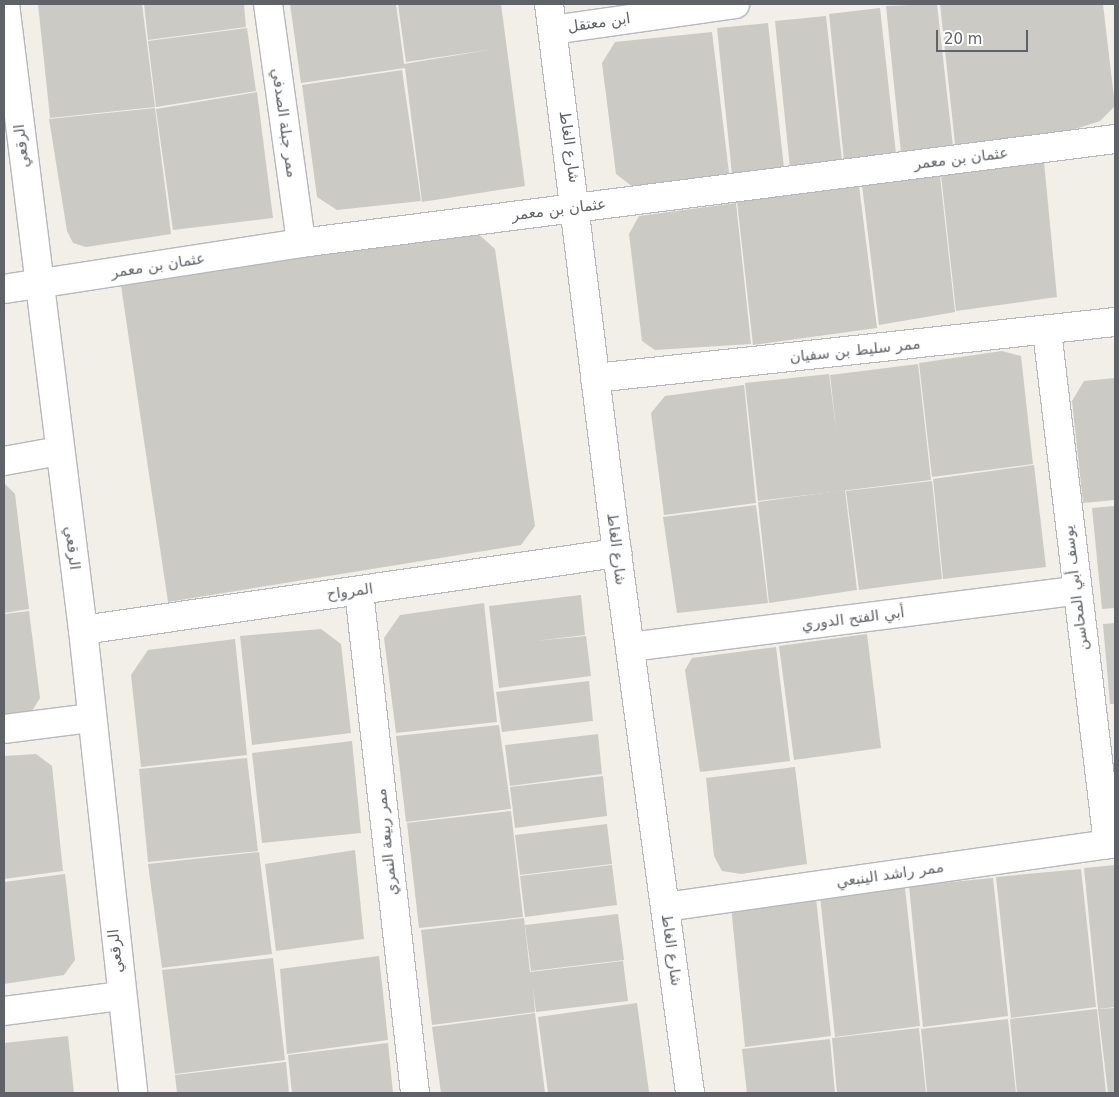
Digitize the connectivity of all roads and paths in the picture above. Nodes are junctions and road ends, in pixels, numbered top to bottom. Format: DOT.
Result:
graph roads {
  1 [pos="5,4"];
  2 [pos="268,4"];
  3 [pos="735,4"];
  4 [pos="551,17"];
  5 [pos="11,106"];
  6 [pos="1115,139"];
  7 [pos="577,208"];
  8 [pos="301,243"];
  9 [pos="39,285"];
  10 [pos="4,289"];
  11 [pos="1115,322"];
  12 [pos="1047,331"];
  13 [pos="595,378"];
  14 [pos="59,451"];
  15 [pos="4,461"];
  16 [pos="616,553"];
  17 [pos="1076,590"];
  18 [pos="359,591"];
  19 [pos="83,630"];
  20 [pos="630,647"];
  21 [pos="91,718"];
  22 [pos="4,729"];
  23 [pos="1112,843"];
  24 [pos="666,907"];
  25 [pos="121,996"];
  26 [pos="4,1011"];
  27 [pos="133,1093"];
  28 [pos="415,1093"];
  29 [pos="690,1093"];
  1 -- 5 [label="street, الرقعي"];
  2 -- 8 [label="street, ممر جبلة الصدفي"];
  3 -- 4 [label="street, ابن معتقل"];
  4 -- 7 [label="street, شارع الغاط"];
  5 -- 9 [label="street, الرقعي"];
  6 -- 7 [label="street, عثمان بن معمر"];
  7 -- 8 [label="street, عثمان بن معمر"];
  7 -- 13 [label="street, شارع الغاط"];
  8 -- 9 [label="street, عثمان بن معمر"];
  9 -- 10 [label="street, عثمان بن معمر"];
  9 -- 14 [label="street, الرقعي"];
  11 -- 12 [label="street, ممر سليط بن سفيان"];
  12 -- 13 [label="street, ممر سليط بن سفيان"];
  12 -- 17 [label="street, يوسف أبي المحاسن"];
  13 -- 16 [label="street, شارع الغاط"];
  14 -- 15 [label="street"];
  14 -- 19 [label="street, الرقعي"];
  16 -- 18 [label="street, المرواح"];
  16 -- 20 [label="street, شارع الغاط"];
  17 -- 20 [label="street, أبي الفتح الدوري"];
  17 -- 23 [label="street, يوسف أبي المحاسن"];
  18 -- 19 [label="street, المرواح"];
  18 -- 28 [label="street, ممر ربيعة النمري"];
  19 -- 21 [label="street, الرقعي"];
  20 -- 24 [label="street, شارع الغاط"];
  21 -- 22 [label="street"];
  21 -- 25 [label="street, الرقعي"];
  23 -- 24 [label="street, ممر راشد الينبعي"];
  24 -- 29 [label="street, شارع الغاط"];
  25 -- 26 [label="street"];
  25 -- 27 [label="street, الرقعي"];
}
